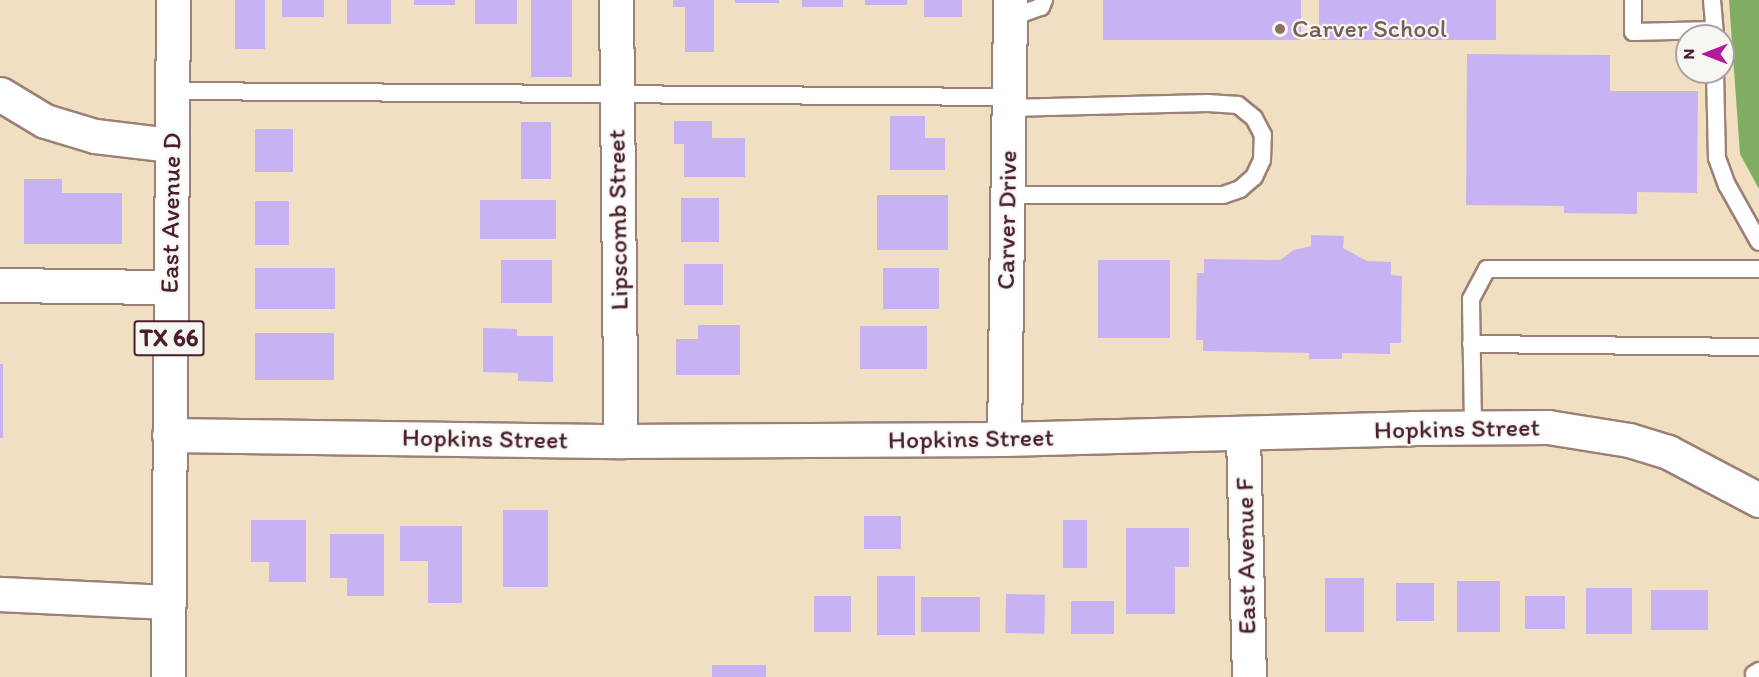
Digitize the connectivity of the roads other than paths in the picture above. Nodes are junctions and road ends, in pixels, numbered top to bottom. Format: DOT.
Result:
graph roads {
  1 [pos="173,0"];
  2 [pos="616,0"];
  3 [pos="1044,0"];
  4 [pos="1633,0"];
  5 [pos="1712,0"];
  6 [pos="1010,9"];
  7 [pos="1714,24"];
  8 [pos="1675,33"];
  9 [pos="1715,84"];
  10 [pos="172,91"];
  11 [pos="617,92"];
  12 [pos="0,94"];
  13 [pos="1008,103"];
  14 [pos="171,145"];
  15 [pos="1007,195"];
  16 [pos="1759,242"];
  17 [pos="1759,269"];
  18 [pos="0,285"];
  19 [pos="170,287"];
  20 [pos="1471,344"];
  21 [pos="1759,347"];
  22 [pos="1473,428"];
  23 [pos="1244,434"];
  24 [pos="169,435"];
  25 [pos="1004,439"];
  26 [pos="621,441"];
  27 [pos="1759,499"];
  28 [pos="0,594"];
  29 [pos="167,602"];
  30 [pos="168,677"];
  31 [pos="1249,677"];
  1 -- 10 [label="street, East Avenue D / TX 66"];
  2 -- 11 [label="street, Lipscomb Street"];
  3 -- 6 [label="lane"];
  4 -- 8 [label="lane"];
  5 -- 7 [label="lane"];
  6 -- 13 [label="street, Carver Drive"];
  9 -- 16 [label="lane"];
  10 -- 11 [label="lane"];
  10 -- 14 [label="street, East Avenue D / TX 66"];
  11 -- 13 [label="lane"];
  11 -- 26 [label="street, Lipscomb Street"];
  12 -- 14 [label="street"];
  13 -- 15 [label="street, Carver Drive"];
  13 -- 15 [label="lane"];
  14 -- 19 [label="street, East Avenue D / TX 66"];
  15 -- 25 [label="street, Carver Drive"];
  17 -- 20 [label="lane"];
  18 -- 19 [label="street"];
  19 -- 24 [label="street, East Avenue D / TX 66"];
  20 -- 21 [label="lane"];
  20 -- 22 [label="lane"];
  22 -- 23 [label="street, Hopkins Street"];
  22 -- 27 [label="street, Hopkins Street"];
  23 -- 25 [label="street, Hopkins Street"];
  23 -- 31 [label="street, East Avenue F"];
  24 -- 26 [label="street, Hopkins Street"];
  24 -- 29 [label="street, East Avenue D / TX 66"];
  25 -- 26 [label="street, Hopkins Street"];
  28 -- 29 [label="street"];
  29 -- 30 [label="street, East Avenue D / TX 66"];
}
